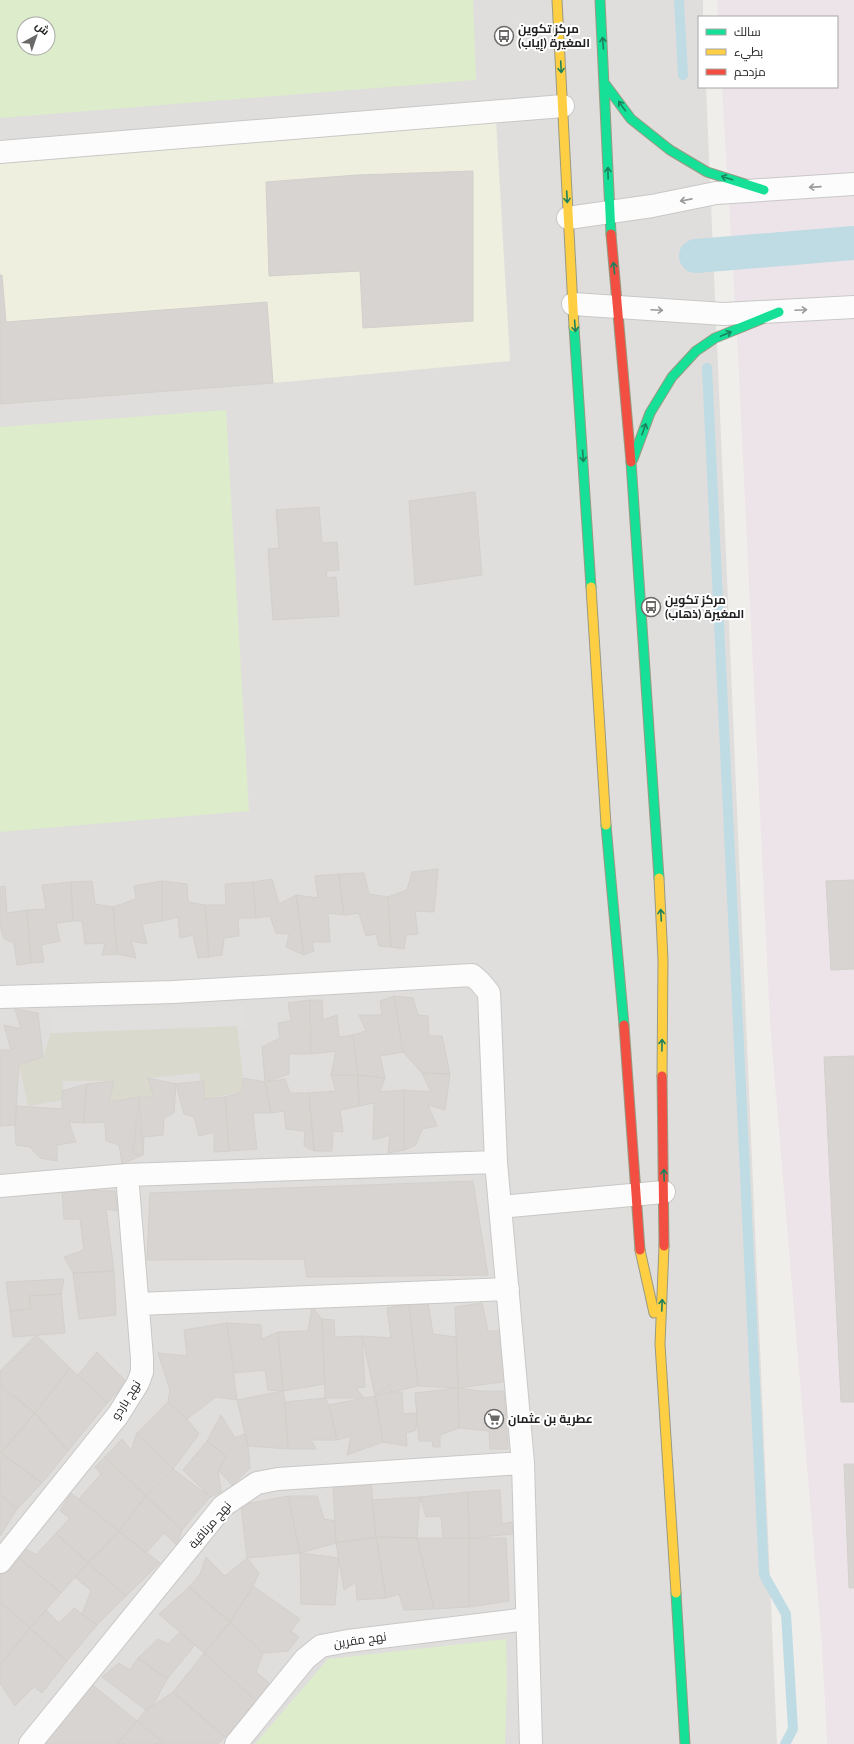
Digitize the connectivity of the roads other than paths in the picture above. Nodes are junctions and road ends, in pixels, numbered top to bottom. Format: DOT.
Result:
graph roads {
  1 [pos="557,0"];
  2 [pos="600,0"];
  3 [pos="606,84"];
  4 [pos="563,106"];
  5 [pos="0,152"];
  6 [pos="854,184"];
  7 [pos="764,190"];
  8 [pos="609,212"];
  9 [pos="568,218"];
  10 [pos="573,304"];
  11 [pos="618,307"];
  12 [pos="854,307"];
  13 [pos="779,312"];
  14 [pos="631,466"];
  15 [pos="0,997"];
  16 [pos="496,1162"];
  17 [pos="127,1175"];
  18 [pos="0,1186"];
  19 [pos="664,1192"];
  20 [pos="635,1195"];
  21 [pos="500,1207"];
  22 [pos="508,1290"];
  23 [pos="138,1304"];
  24 [pos="660,1344"];
  25 [pos="523,1463"];
  26 [pos="0,1562"];
  27 [pos="527,1619"];
  28 [pos="30,1744"];
  29 [pos="236,1744"];
  30 [pos="531,1744"];
  31 [pos="685,1744"];
  1 -- 4 [label="street, one-way"];
  3 -- 2 [label="street, one-way"];
  7 -- 3 [label="street, one-way"];
  8 -- 3 [label="street, one-way"];
  4 -- 5 [label="street"];
  4 -- 9 [label="street, one-way"];
  6 -- 7 [label="street, one-way"];
  7 -- 8 [label="street, one-way"];
  8 -- 9 [label="street"];
  11 -- 8 [label="street, one-way"];
  9 -- 10 [label="street"];
  10 -- 11 [label="street"];
  10 -- 20 [label="street, one-way"];
  11 -- 13 [label="street, one-way"];
  11 -- 14 [label="street"];
  13 -- 12 [label="street, one-way"];
  14 -- 13 [label="street, one-way"];
  19 -- 14 [label="street, one-way"];
  15 -- 16 [label="street"];
  16 -- 17 [label="street"];
  16 -- 21 [label="street"];
  17 -- 18 [label="street"];
  17 -- 23 [label="street, نهج باردو"];
  19 -- 20 [label="street"];
  24 -- 19 [label="street, one-way"];
  20 -- 21 [label="street"];
  20 -- 24 [label="street"];
  21 -- 22 [label="street"];
  22 -- 23 [label="street"];
  22 -- 25 [label="street"];
  23 -- 26 [label="street, نهج باردو"];
  24 -- 31 [label="street"];
  25 -- 27 [label="street"];
  25 -- 28 [label="street, نهج مرناقية"];
  27 -- 29 [label="street, نهج مقرين"];
  27 -- 30 [label="street"];
}
